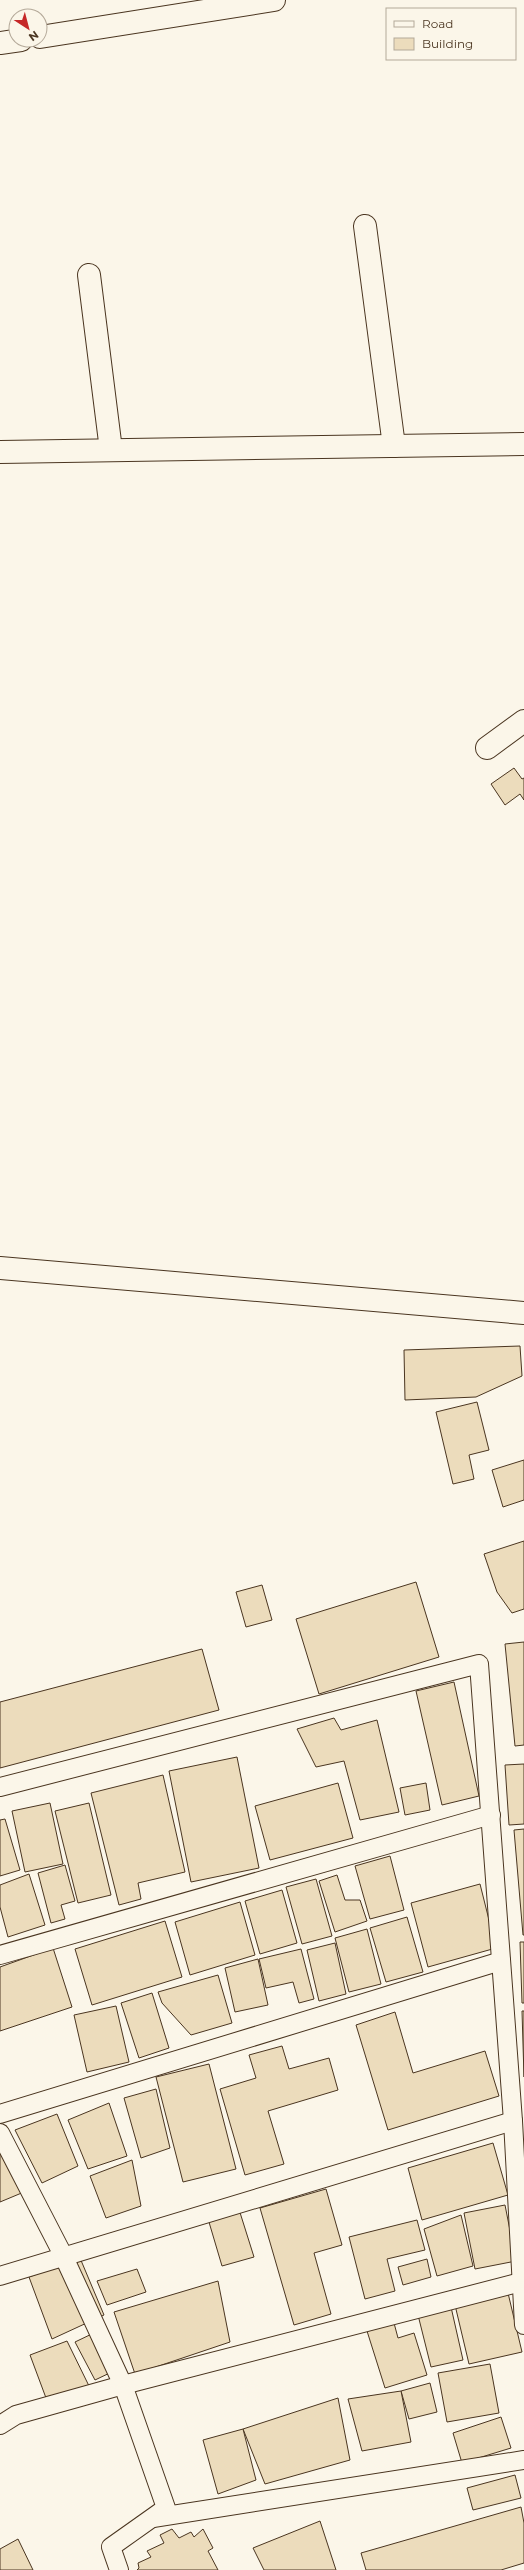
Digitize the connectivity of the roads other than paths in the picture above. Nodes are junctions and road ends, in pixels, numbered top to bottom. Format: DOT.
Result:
graph roads {
  1 [pos="274,0"];
  2 [pos="48,36"];
  3 [pos="365,226"];
  4 [pos="88,275"];
  5 [pos="524,444"];
  6 [pos="394,446"];
  7 [pos="111,450"];
  8 [pos="0,452"];
  9 [pos="524,720"];
  10 [pos="487,748"];
  11 [pos="0,1268"];
  12 [pos="524,1313"];
  13 [pos="0,1787"];
  14 [pos="491,1814"];
  15 [pos="0,1955"];
  16 [pos="501,1961"];
  17 [pos="0,2114"];
  18 [pos="513,2121"];
  19 [pos="0,2133"];
  20 [pos="63,2255"];
  21 [pos="0,2276"];
  22 [pos="521,2282"];
  23 [pos="524,2325"];
  24 [pos="123,2385"];
  25 [pos="0,2424"];
  26 [pos="524,2460"];
  27 [pos="152,2518"];
  28 [pos="119,2570"];
  1 -- 2 [label="street"];
  3 -- 6 [label="street"];
  4 -- 7 [label="street"];
  5 -- 6 [label="street"];
  6 -- 7 [label="street"];
  7 -- 8 [label="street"];
  9 -- 10 [label="street"];
  11 -- 12 [label="street"];
  13 -- 14 [label="lane"];
  14 -- 15 [label="lane"];
  14 -- 16 [label="lane"];
  16 -- 17 [label="lane"];
  16 -- 18 [label="lane"];
  18 -- 20 [label="lane"];
  18 -- 22 [label="lane"];
  19 -- 20 [label="lane"];
  20 -- 21 [label="lane"];
  20 -- 24 [label="lane"];
  22 -- 23 [label="lane"];
  22 -- 24 [label="lane"];
  24 -- 25 [label="lane"];
  24 -- 27 [label="lane"];
  26 -- 27 [label="lane"];
  27 -- 28 [label="lane"];
}
